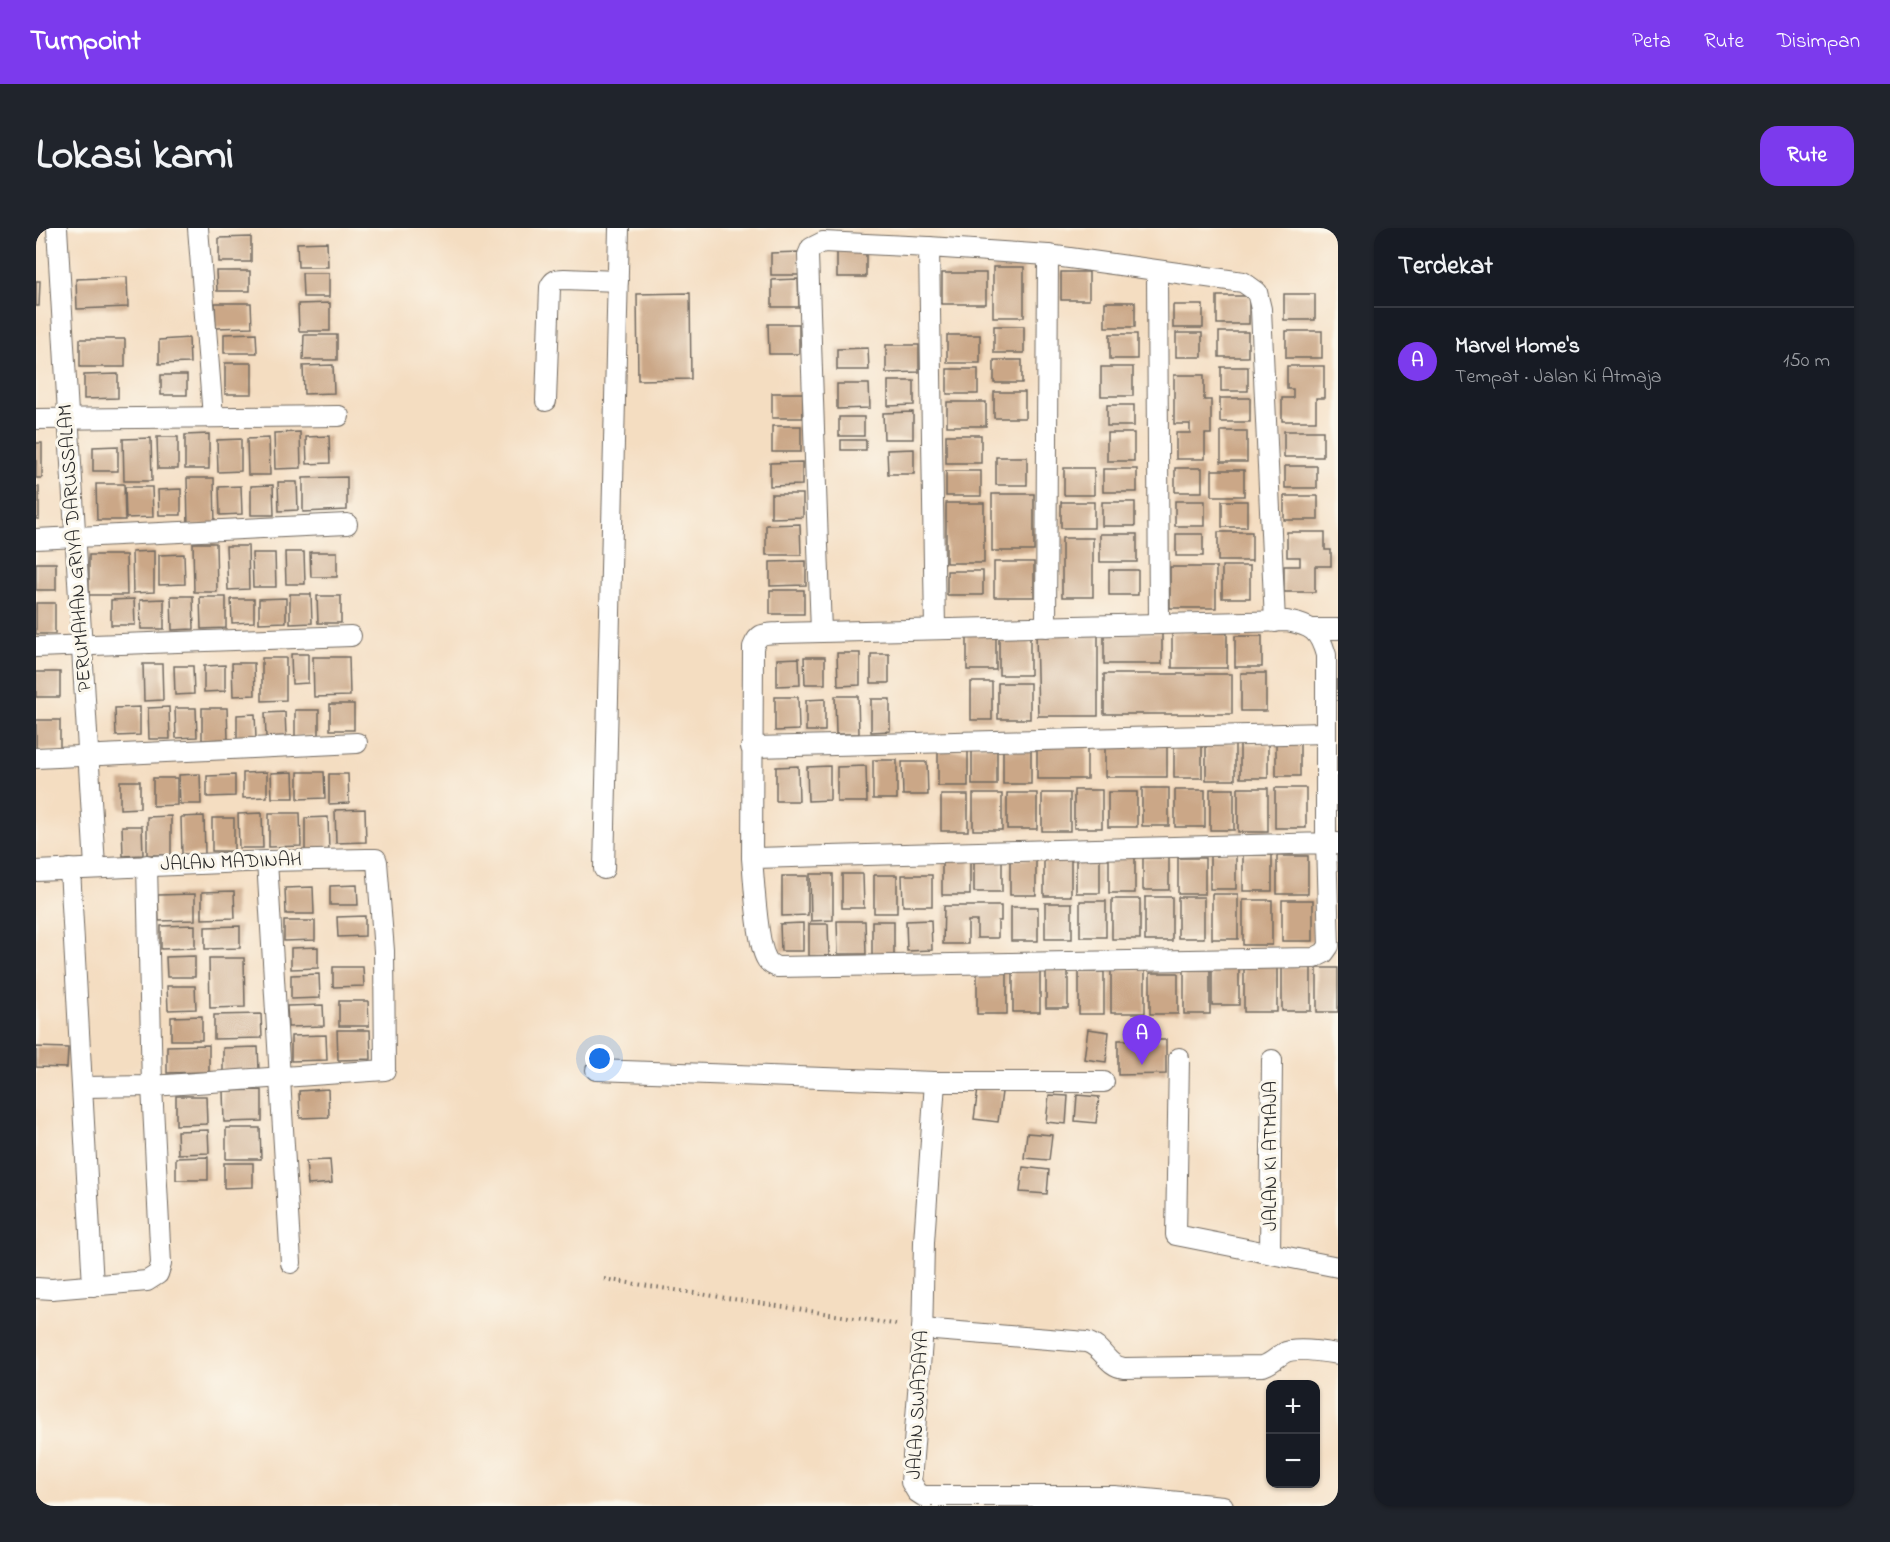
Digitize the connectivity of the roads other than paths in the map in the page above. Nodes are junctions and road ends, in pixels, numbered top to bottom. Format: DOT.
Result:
graph roads {
  1 [pos="57,228"];
  2 [pos="198,228"];
  3 [pos="619,228"];
  4 [pos="929,247"];
  5 [pos="1048,255"];
  6 [pos="1156,272"];
  7 [pos="618,281"];
  8 [pos="546,401"];
  9 [pos="339,416"];
  10 [pos="68,417"];
  11 [pos="213,417"];
  12 [pos="36,419"];
  13 [pos="347,524"];
  14 [pos="75,538"];
  15 [pos="36,539"];
  16 [pos="1275,622"];
  17 [pos="1159,624"];
  18 [pos="1046,627"];
  19 [pos="1338,628"];
  20 [pos="936,629"];
  21 [pos="1314,629"];
  22 [pos="821,632"];
  23 [pos="351,636"];
  24 [pos="82,646"];
  25 [pos="36,647"];
  26 [pos="1326,733"];
  27 [pos="357,743"];
  28 [pos="751,747"];
  29 [pos="89,755"];
  30 [pos="36,758"];
  31 [pos="1332,843"];
  32 [pos="752,858"];
  33 [pos="267,861"];
  34 [pos="147,865"];
  35 [pos="95,867"];
  36 [pos="70,869"];
  37 [pos="604,870"];
  38 [pos="36,871"];
  39 [pos="1331,956"];
  40 [pos="1179,1058"];
  41 [pos="1272,1060"];
  42 [pos="596,1070"];
  43 [pos="281,1076"];
  44 [pos="936,1082"];
  45 [pos="1104,1082"];
  46 [pos="152,1086"];
  47 [pos="83,1087"];
  48 [pos="1270,1253"];
  49 [pos="291,1263"];
  50 [pos="1338,1267"];
  51 [pos="93,1286"];
  52 [pos="36,1288"];
  53 [pos="922,1329"];
  54 [pos="1338,1354"];
  55 [pos="1223,1506"];
  1 -- 10 [label="street, PERUMAHAN GRIYA DARUSSALAM"];
  2 -- 11 [label="street"];
  3 -- 7 [label="street"];
  4 -- 5 [label="street"];
  4 -- 20 [label="street"];
  4 -- 22 [label="street"];
  5 -- 6 [label="street"];
  5 -- 18 [label="street"];
  6 -- 16 [label="street"];
  6 -- 17 [label="street"];
  7 -- 8 [label="street"];
  7 -- 37 [label="street"];
  9 -- 11 [label="street"];
  10 -- 11 [label="street"];
  10 -- 12 [label="street"];
  10 -- 14 [label="street, PERUMAHAN GRIYA DARUSSALAM"];
  13 -- 14 [label="street"];
  14 -- 15 [label="street"];
  14 -- 24 [label="street, PERUMAHAN GRIYA DARUSSALAM"];
  16 -- 17 [label="street"];
  16 -- 21 [label="street"];
  17 -- 18 [label="street"];
  18 -- 20 [label="street"];
  19 -- 21 [label="street"];
  20 -- 22 [label="street"];
  21 -- 26 [label="street"];
  22 -- 28 [label="street"];
  23 -- 24 [label="street"];
  24 -- 25 [label="street"];
  24 -- 29 [label="street, PERUMAHAN GRIYA DARUSSALAM"];
  26 -- 28 [label="street"];
  26 -- 31 [label="street"];
  27 -- 29 [label="street"];
  28 -- 32 [label="street"];
  29 -- 30 [label="street"];
  29 -- 35 [label="street, PERUMAHAN GRIYA DARUSSALAM"];
  31 -- 32 [label="street"];
  31 -- 39 [label="street"];
  32 -- 39 [label="street"];
  33 -- 34 [label="street, JALAN MADINAH"];
  33 -- 43 [label="street"];
  33 -- 43 [label="street, JALAN MADINAH"];
  34 -- 35 [label="street, JALAN MADINAH"];
  34 -- 46 [label="street"];
  35 -- 36 [label="street, JALAN MADINAH"];
  36 -- 38 [label="street, JALAN MADINAH"];
  36 -- 47 [label="street"];
  40 -- 48 [label="street, JALAN KI ATMAJA"];
  41 -- 48 [label="street, JALAN KI ATMAJA"];
  42 -- 44 [label="street"];
  43 -- 46 [label="street"];
  43 -- 49 [label="street"];
  44 -- 45 [label="street"];
  44 -- 53 [label="street, JALAN SWADAYA"];
  46 -- 47 [label="street"];
  46 -- 51 [label="street"];
  47 -- 51 [label="street"];
  48 -- 50 [label="street, JALAN KI ATMAJA"];
  51 -- 52 [label="street"];
  53 -- 54 [label="street"];
  53 -- 55 [label="street, JALAN SWADAYA"];
}
